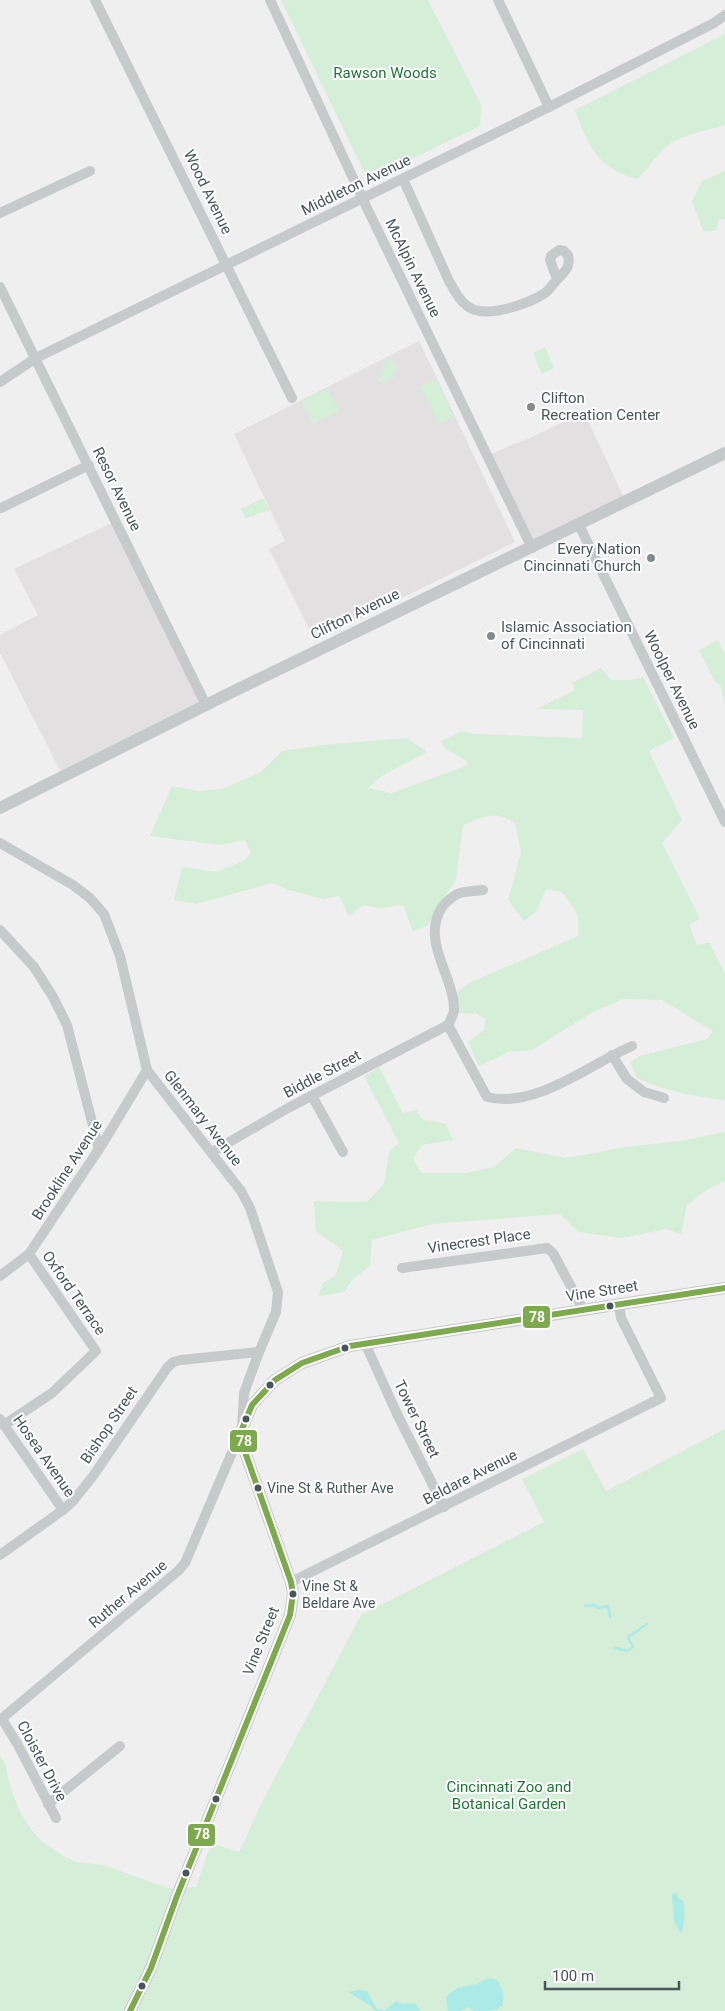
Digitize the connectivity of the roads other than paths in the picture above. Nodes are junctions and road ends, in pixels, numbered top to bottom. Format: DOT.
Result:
graph roads {
  1 [pos="95,0"];
  2 [pos="270,0"];
  3 [pos="498,0"];
  4 [pos="725,14"];
  5 [pos="549,107"];
  6 [pos="90,171"];
  7 [pos="403,179"];
  8 [pos="363,199"];
  9 [pos="0,213"];
  10 [pos="227,265"];
  11 [pos="557,279"];
  12 [pos="0,286"];
  13 [pos="36,358"];
  14 [pos="0,382"];
  15 [pos="292,398"];
  16 [pos="725,453"];
  17 [pos="89,465"];
  18 [pos="1,508"];
  19 [pos="579,525"];
  20 [pos="532,548"];
  21 [pos="206,705"];
  22 [pos="0,808"];
  23 [pos="725,822"];
  24 [pos="0,843"];
  25 [pos="483,890"];
  26 [pos="0,930"];
  27 [pos="448,1025"];
  28 [pos="632,1046"];
  29 [pos="612,1055"];
  30 [pos="148,1070"];
  31 [pos="312,1096"];
  32 [pos="664,1098"];
  33 [pos="99,1149"];
  34 [pos="212,1152"];
  35 [pos="343,1152"];
  36 [pos="29,1254"];
  37 [pos="402,1268"];
  38 [pos="0,1276"];
  39 [pos="725,1288"];
  40 [pos="619,1305"];
  41 [pos="584,1311"];
  42 [pos="365,1343"];
  43 [pos="259,1352"];
  44 [pos="2,1422"];
  45 [pos="242,1429"];
  46 [pos="444,1506"];
  47 [pos="63,1510"];
  48 [pos="0,1555"];
  49 [pos="291,1582"];
  50 [pos="1,1720"];
  51 [pos="120,1746"];
  52 [pos="48,1804"];
  53 [pos="56,1818"];
  54 [pos="130,2011"];
  1 -- 10 [label="street, Wood Avenue"];
  2 -- 8 [label="street, McAlpin Avenue"];
  3 -- 5 [label="street"];
  4 -- 5 [label="street, Middleton Avenue"];
  5 -- 7 [label="street, Middleton Avenue"];
  6 -- 9 [label="street"];
  7 -- 8 [label="street, Middleton Avenue"];
  7 -- 11 [label="street"];
  8 -- 10 [label="street, Middleton Avenue"];
  8 -- 20 [label="street, McAlpin Avenue"];
  10 -- 13 [label="street, Middleton Avenue"];
  10 -- 15 [label="street, Wood Avenue"];
  12 -- 13 [label="street, Resor Avenue"];
  13 -- 14 [label="street, Middleton Avenue"];
  13 -- 17 [label="street, Resor Avenue"];
  16 -- 19 [label="main road, Clifton Avenue"];
  17 -- 18 [label="street"];
  17 -- 21 [label="street, Resor Avenue"];
  19 -- 20 [label="main road, Clifton Avenue"];
  19 -- 23 [label="street, Woolper Avenue"];
  20 -- 21 [label="main road, Clifton Avenue"];
  21 -- 22 [label="main road, Clifton Avenue"];
  24 -- 30 [label="street, Glenmary Avenue"];
  25 -- 27 [label="street"];
  26 -- 33 [label="street"];
  27 -- 29 [label="street"];
  27 -- 31 [label="street, Biddle Street"];
  28 -- 29 [label="street"];
  29 -- 32 [label="street"];
  30 -- 33 [label="street, Brookline Avenue"];
  30 -- 34 [label="street, Glenmary Avenue"];
  31 -- 34 [label="street, Biddle Street"];
  31 -- 35 [label="street"];
  33 -- 36 [label="street, Brookline Avenue"];
  34 -- 43 [label="street, Glenmary Avenue"];
  36 -- 38 [label="street, Brookline Avenue"];
  36 -- 44 [label="street, Oxford Terrace"];
  37 -- 41 [label="street, Vinecrest Place"];
  39 -- 40 [label="main road, Vine Street"];
  40 -- 41 [label="main road, Vine Street"];
  40 -- 46 [label="street, Beldare Avenue"];
  41 -- 42 [label="main road, Vine Street"];
  42 -- 45 [label="main road, Vine Street"];
  42 -- 46 [label="street, Tower Street"];
  43 -- 45 [label="street, Glenmary Avenue"];
  43 -- 47 [label="street, Bishop Street"];
  44 -- 47 [label="street, Hosea Avenue"];
  45 -- 49 [label="main road, Vine Street"];
  45 -- 50 [label="street, Ruther Avenue"];
  46 -- 49 [label="street, Beldare Avenue"];
  47 -- 48 [label="street, Bishop Street"];
  49 -- 54 [label="main road, Vine Street"];
  50 -- 52 [label="street, Cloister Drive"];
  51 -- 52 [label="street"];
  52 -- 53 [label="street, Cloister Drive"];
}
